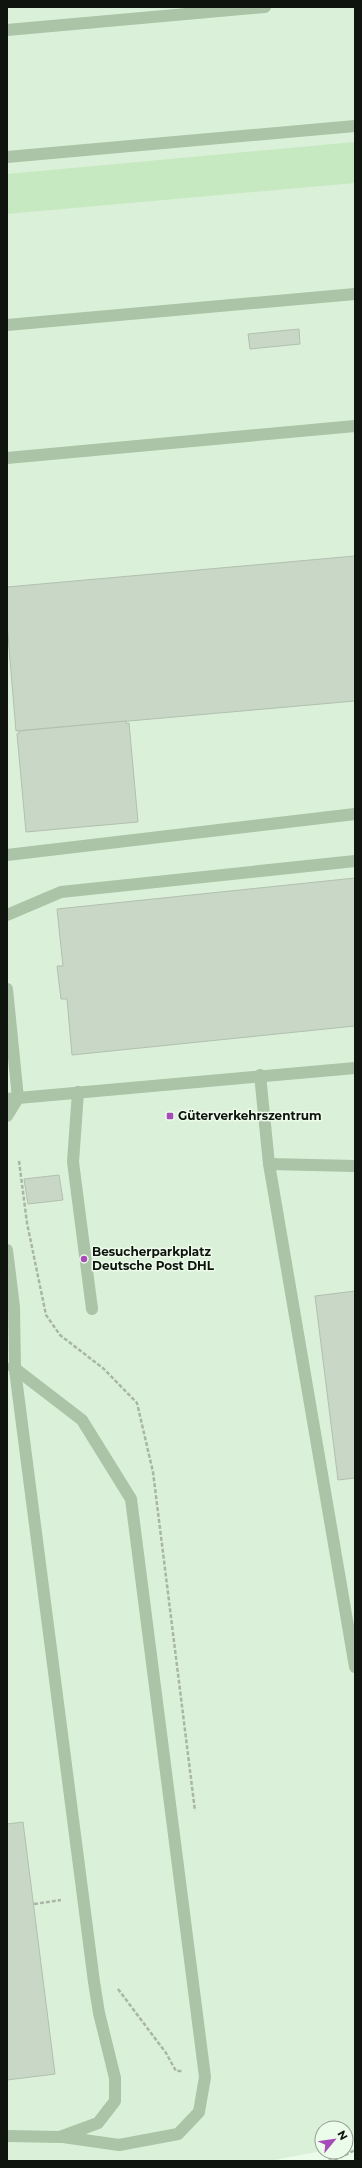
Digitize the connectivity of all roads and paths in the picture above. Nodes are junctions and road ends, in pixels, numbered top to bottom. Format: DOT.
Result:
graph roads {
  1 [pos="265,7"];
  2 [pos="7,30"];
  3 [pos="355,126"];
  4 [pos="7,157"];
  5 [pos="355,294"];
  6 [pos="7,325"];
  7 [pos="355,426"];
  8 [pos="7,458"];
  9 [pos="355,814"];
  10 [pos="7,855"];
  11 [pos="355,861"];
  12 [pos="7,915"];
  13 [pos="7,989"];
  14 [pos="355,1068"];
  15 [pos="260,1075"];
  16 [pos="78,1092"];
  17 [pos="12,1099"];
  18 [pos="7,1105"];
  19 [pos="7,1116"];
  20 [pos="269,1164"];
  21 [pos="355,1166"];
  22 [pos="7,1250"];
  23 [pos="92,1310"];
  24 [pos="7,1359"];
  25 [pos="15,1370"];
  26 [pos="355,1667"];
  27 [pos="7,2136"];
  28 [pos="60,2137"];
  29 [pos="355,2150"];
  30 [pos="328,2161"];
  1 -- 2 [label="lane"];
  3 -- 4 [label="lane"];
  5 -- 6 [label="lane"];
  7 -- 8 [label="lane"];
  9 -- 10 [label="lane"];
  11 -- 12 [label="lane"];
  13 -- 17 [label="lane"];
  14 -- 15 [label="lane"];
  15 -- 16 [label="lane"];
  15 -- 20 [label="lane"];
  16 -- 17 [label="lane"];
  16 -- 23 [label="lane"];
  17 -- 18 [label="lane"];
  17 -- 19 [label="lane"];
  20 -- 21 [label="lane"];
  20 -- 26 [label="lane"];
  22 -- 25 [label="lane"];
  24 -- 25 [label="lane"];
  25 -- 28 [label="lane"];
  25 -- 28 [label="lane"];
  27 -- 28 [label="lane"];
  29 -- 30 [label="path"];
}
